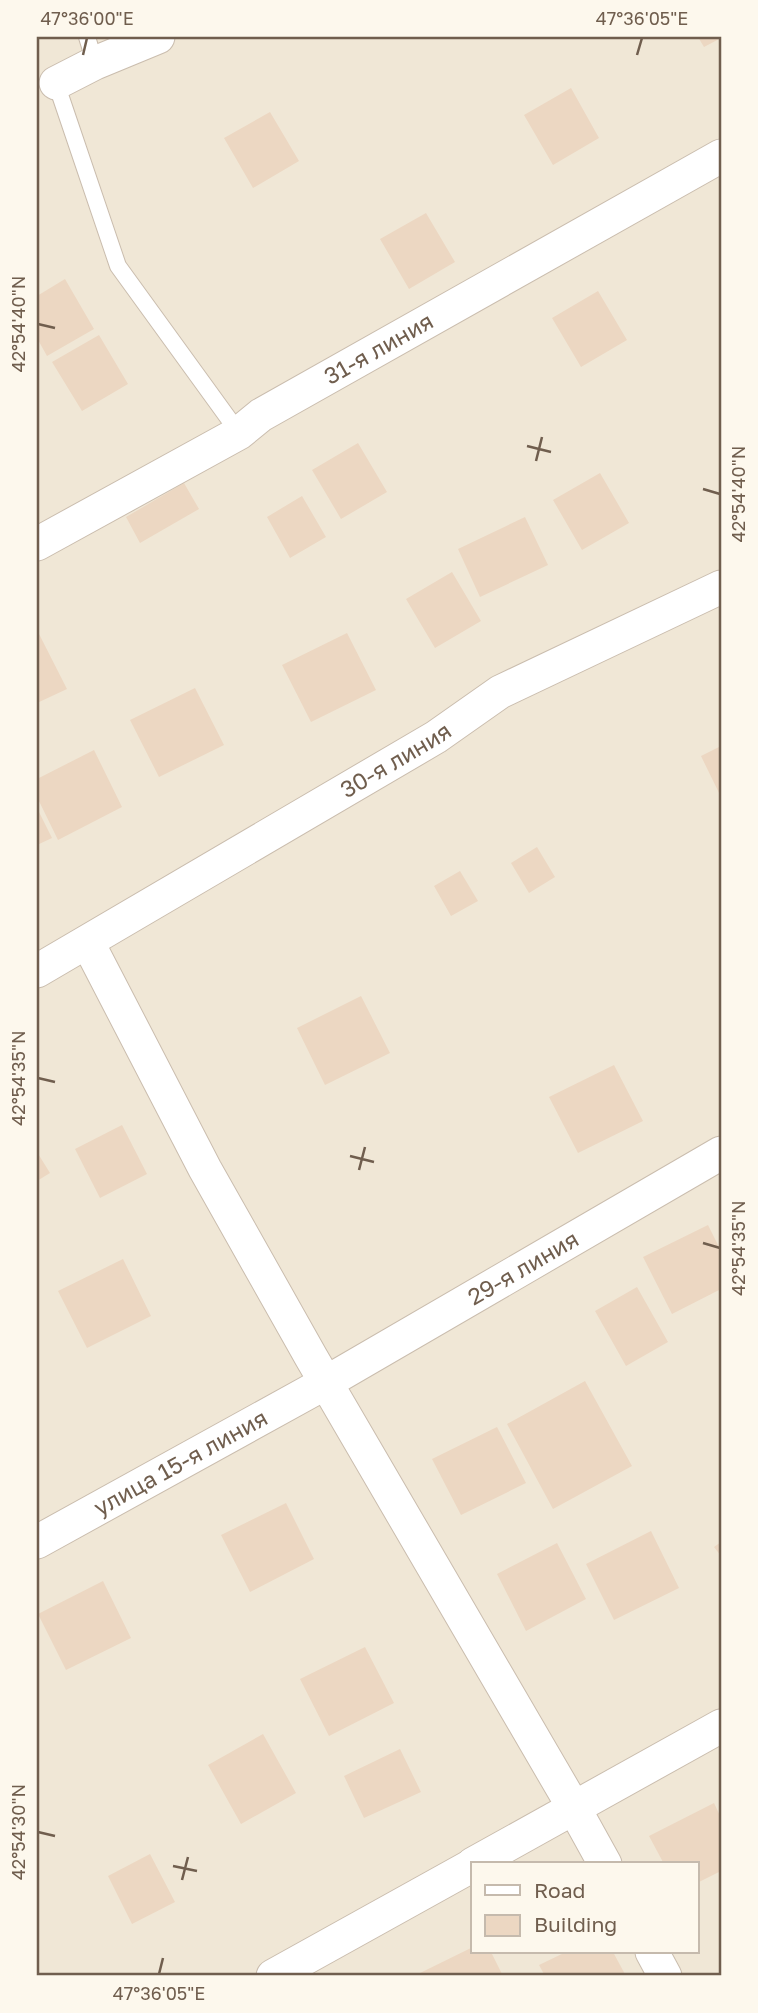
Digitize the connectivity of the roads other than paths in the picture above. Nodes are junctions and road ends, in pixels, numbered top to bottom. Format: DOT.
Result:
graph roads {
  1 [pos="158,37"];
  2 [pos="91,50"];
  3 [pos="56,83"];
  4 [pos="721,156"];
  5 [pos="239,433"];
  6 [pos="37,544"];
  7 [pos="721,587"];
  8 [pos="59,956"];
  9 [pos="721,1153"];
  10 [pos="327,1382"];
  11 [pos="37,1542"];
  12 [pos="721,1726"];
  13 [pos="575,1808"];
  14 [pos="477,1862"];
  15 [pos="604,1862"];
  16 [pos="471,1865"];
  17 [pos="653,1954"];
  18 [pos="273,1976"];
  19 [pos="665,1976"];
  1 -- 2 [label="street"];
  2 -- 3 [label="street"];
  3 -- 5 [label="lane"];
  4 -- 5 [label="street, 31-я линия"];
  5 -- 6 [label="street, 31-я линия"];
  7 -- 8 [label="street, 30-я линия"];
  8 -- 10 [label="street"];
  9 -- 10 [label="street, 29-я линия"];
  10 -- 11 [label="street, улица 15-я линия"];
  10 -- 13 [label="street"];
  12 -- 13 [label="street"];
  13 -- 14 [label="street"];
  13 -- 15 [label="street"];
  16 -- 18 [label="street"];
  17 -- 19 [label="street"];
}
